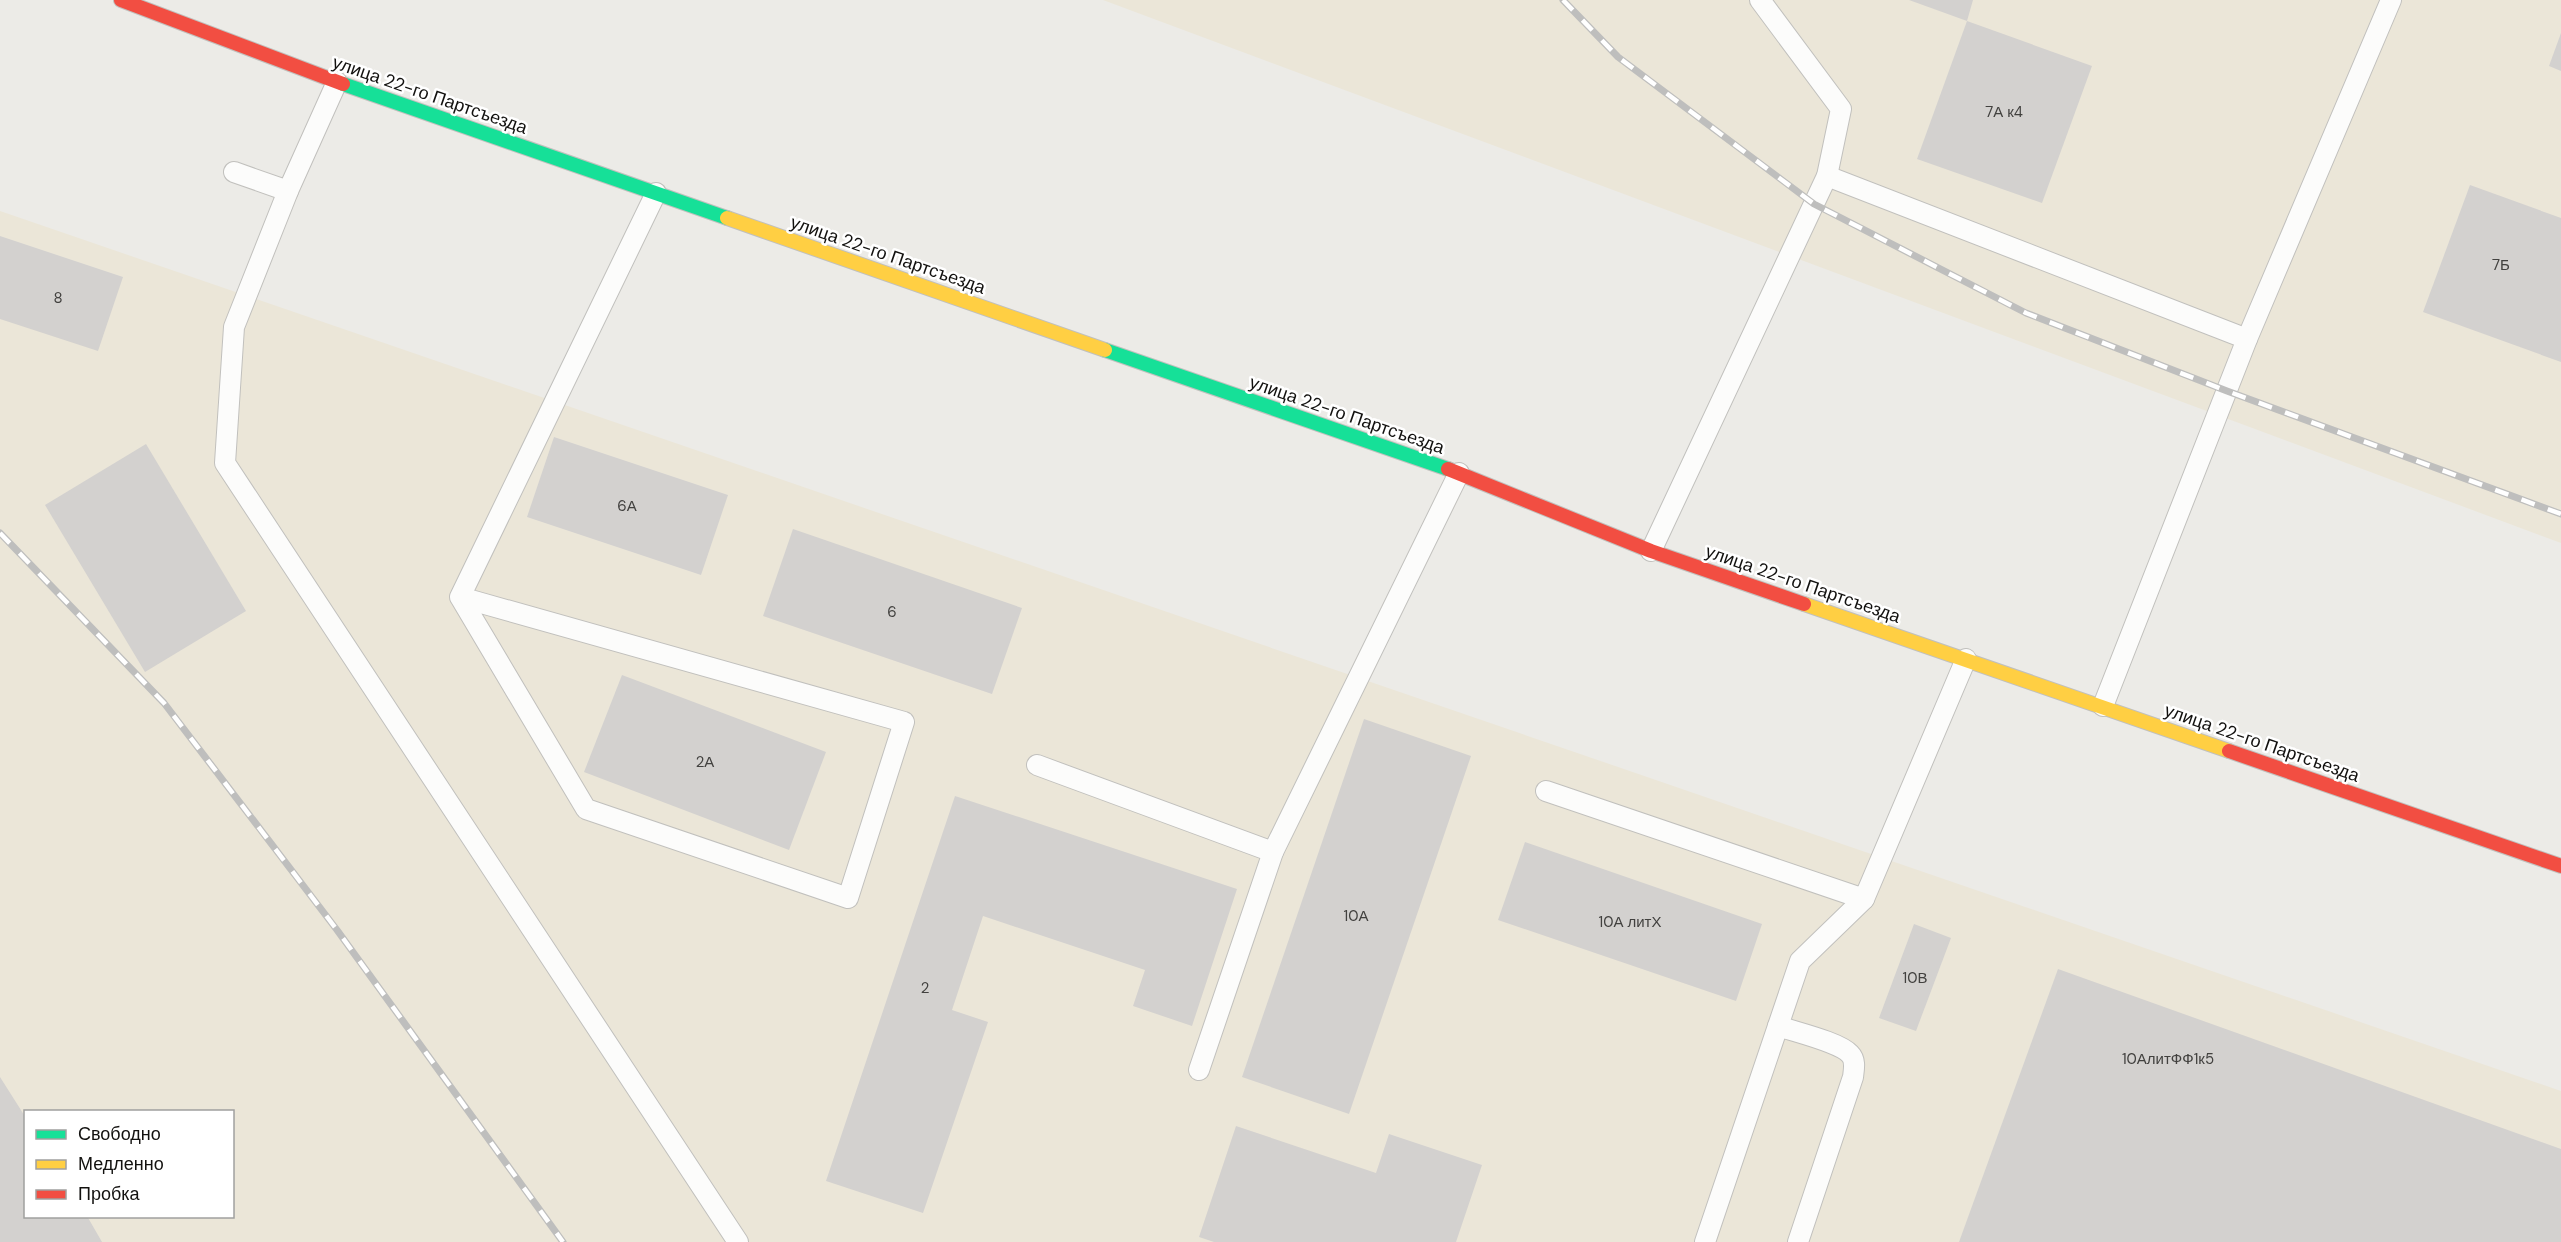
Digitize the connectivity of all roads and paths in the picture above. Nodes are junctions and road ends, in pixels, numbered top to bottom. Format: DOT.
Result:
graph roads {
  1 [pos="121,0"];
  2 [pos="1760,0"];
  3 [pos="2391,0"];
  4 [pos="337,82"];
  5 [pos="234,172"];
  6 [pos="1827,176"];
  7 [pos="288,191"];
  8 [pos="656,194"];
  9 [pos="2247,339"];
  10 [pos="1459,473"];
  11 [pos="1651,550"];
  12 [pos="460,597"];
  13 [pos="1966,659"];
  14 [pos="2103,706"];
  15 [pos="1037,765"];
  16 [pos="1546,791"];
  17 [pos="1273,852"];
  18 [pos="2561,866"];
  19 [pos="1864,899"];
  20 [pos="1778,1026"];
  21 [pos="1199,1070"];
  22 [pos="738,1242"];
  23 [pos="1706,1242"];
  24 [pos="1798,1242"];
  1 -- 4 [label="street, улица 22-го Партсъезда"];
  2 -- 6 [label="lane"];
  3 -- 9 [label="lane"];
  4 -- 7 [label="lane"];
  4 -- 8 [label="street, улица 22-го Партсъезда"];
  5 -- 7 [label="lane"];
  6 -- 9 [label="lane"];
  6 -- 11 [label="lane"];
  7 -- 22 [label="lane"];
  8 -- 10 [label="street, улица 22-го Партсъезда"];
  8 -- 12 [label="lane"];
  9 -- 14 [label="lane"];
  10 -- 11 [label="street, улица 22-го Партсъезда"];
  10 -- 17 [label="lane"];
  11 -- 13 [label="street, улица 22-го Партсъезда"];
  12 -- 12 [label="lane"];
  13 -- 14 [label="street, улица 22-го Партсъезда"];
  13 -- 19 [label="lane"];
  14 -- 18 [label="street, улица 22-го Партсъезда"];
  15 -- 17 [label="lane"];
  16 -- 19 [label="lane"];
  17 -- 21 [label="lane"];
  19 -- 20 [label="lane"];
  20 -- 23 [label="lane"];
  20 -- 24 [label="lane"];
}
